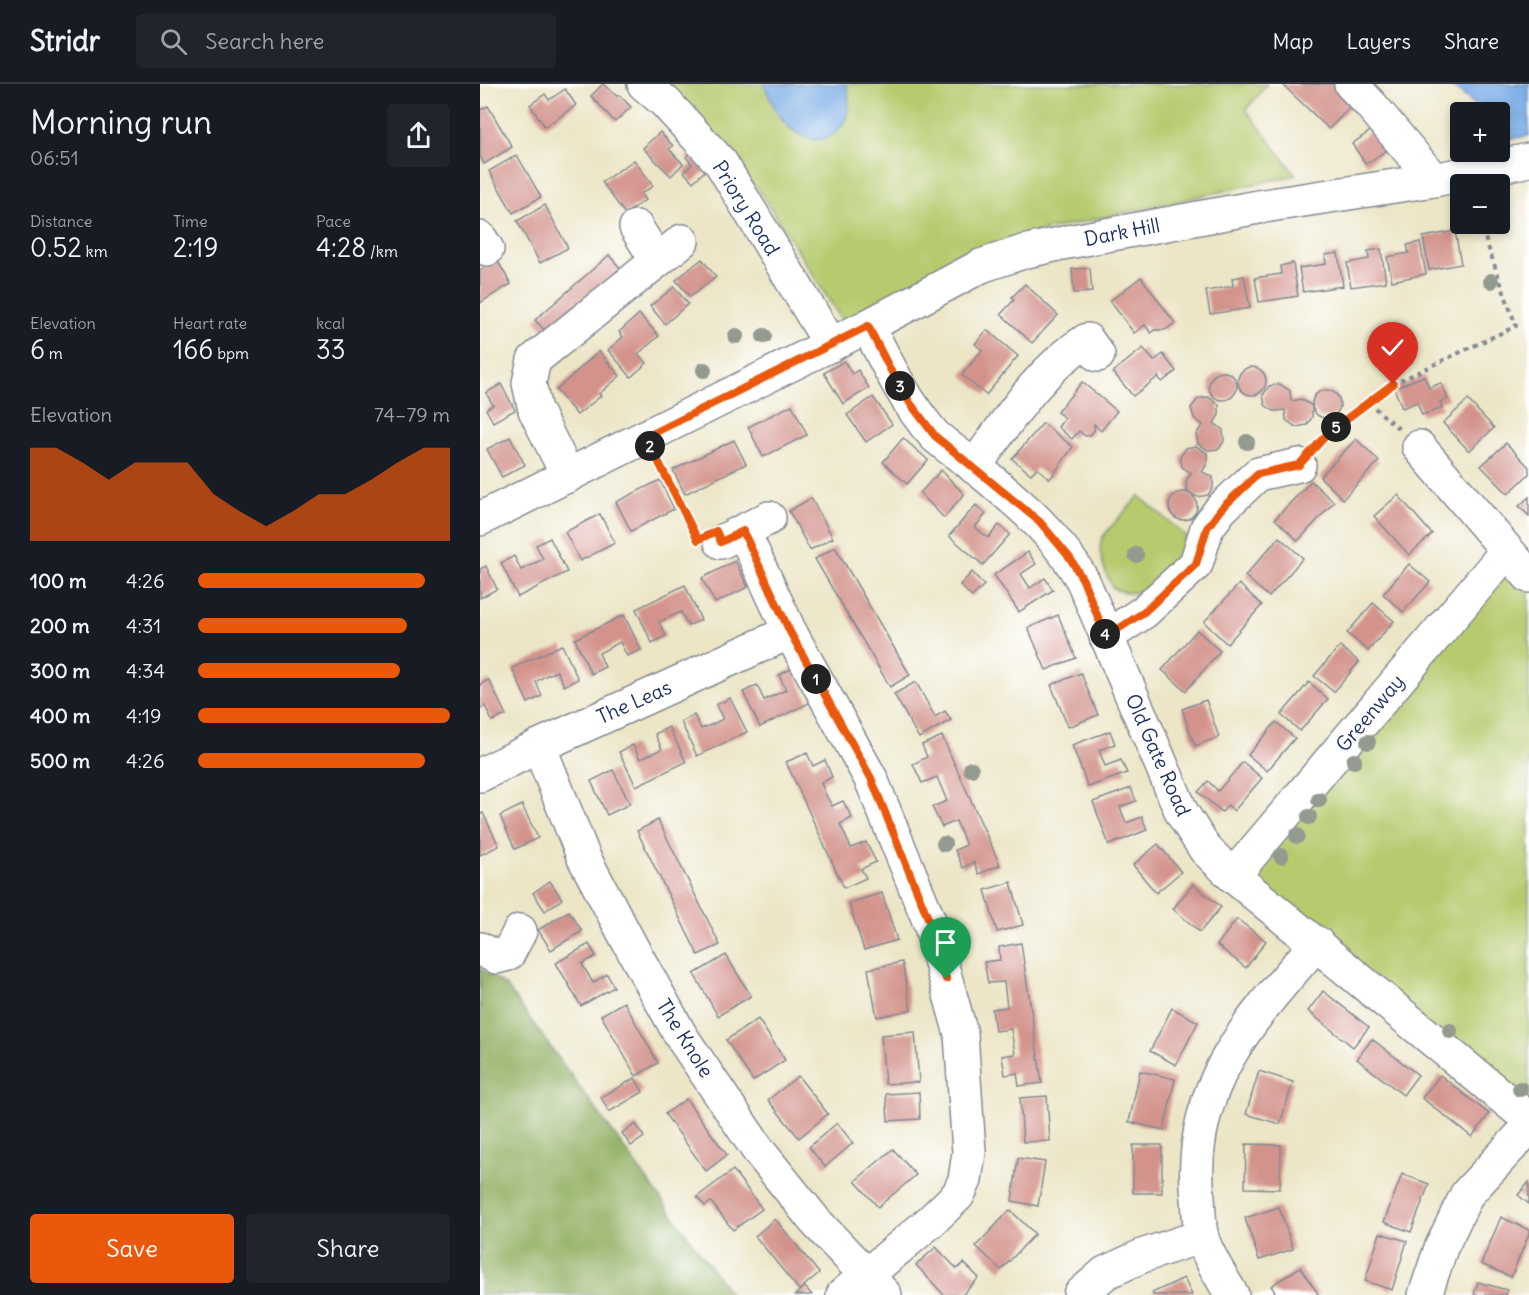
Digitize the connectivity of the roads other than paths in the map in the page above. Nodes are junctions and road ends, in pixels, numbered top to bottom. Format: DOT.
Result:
graph roads {
  1 [pos="644,84"];
  2 [pos="1351,84"];
  3 [pos="1529,160"];
  4 [pos="1434,180"];
  5 [pos="636,227"];
  6 [pos="682,241"];
  7 [pos="657,261"];
  8 [pos="868,326"];
  9 [pos="831,345"];
  10 [pos="1098,355"];
  11 [pos="1419,447"];
  12 [pos="1299,465"];
  13 [pos="974,466"];
  14 [pos="568,476"];
  15 [pos="480,519"];
  16 [pos="745,531"];
  17 [pos="1507,551"];
  18 [pos="1529,576"];
  19 [pos="790,632"];
  20 [pos="1106,637"];
  21 [pos="539,746"];
  22 [pos="480,775"];
  23 [pos="1233,876"];
  24 [pos="520,932"];
  25 [pos="1317,943"];
  26 [pos="480,949"];
  27 [pos="1529,1119"];
  28 [pos="1529,1126"];
  29 [pos="1202,1236"];
  30 [pos="865,1288"];
  31 [pos="1080,1295"];
  32 [pos="1232,1295"];
  33 [pos="1425,1295"];
  1 -- 9 [label="street, Priory Road"];
  2 -- 4 [label="street"];
  3 -- 4 [label="street, Dark Hill"];
  4 -- 8 [label="street, Dark Hill"];
  5 -- 7 [label="street"];
  6 -- 7 [label="street"];
  7 -- 14 [label="street"];
  8 -- 9 [label="street, Dark Hill"];
  8 -- 13 [label="street, Old Gate Road"];
  9 -- 14 [label="street, Dark Hill"];
  10 -- 13 [label="street"];
  11 -- 17 [label="street"];
  12 -- 20 [label="street"];
  13 -- 20 [label="street, Old Gate Road"];
  14 -- 15 [label="street, Dark Hill"];
  16 -- 19 [label="street"];
  17 -- 18 [label="street"];
  17 -- 23 [label="street, Greenway"];
  19 -- 21 [label="street, The Leas"];
  19 -- 30 [label="street"];
  20 -- 23 [label="street, Old Gate Road"];
  21 -- 22 [label="street, The Leas"];
  21 -- 30 [label="street, The Knole"];
  23 -- 25 [label="street, Old Gate Road"];
  24 -- 26 [label="street"];
  25 -- 27 [label="street, Old Gate Road"];
  25 -- 29 [label="street"];
  28 -- 33 [label="street"];
  29 -- 31 [label="street"];
  29 -- 32 [label="street"];
}
